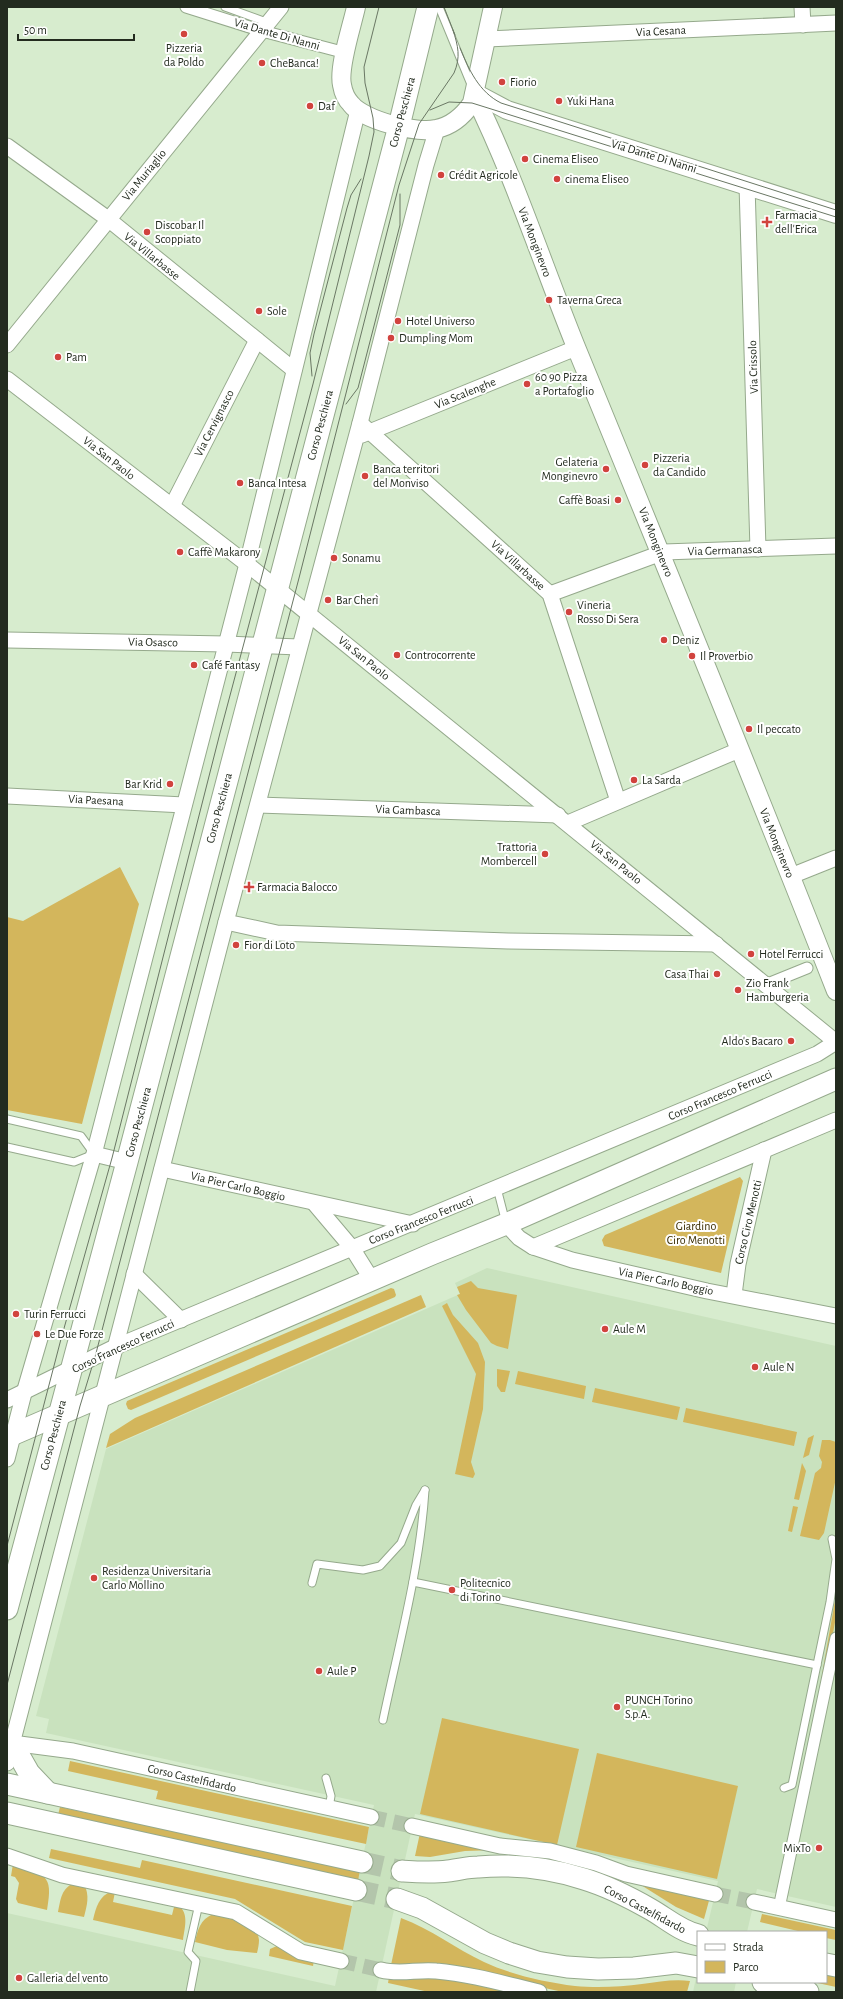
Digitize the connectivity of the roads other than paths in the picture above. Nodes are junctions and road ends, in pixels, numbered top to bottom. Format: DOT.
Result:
graph roads {
  1 [pos="186,7"];
  2 [pos="225,7"];
  3 [pos="281,7"];
  4 [pos="356,7"];
  5 [pos="428,7"];
  6 [pos="439,7"];
  7 [pos="493,7"];
  8 [pos="802,7"];
  9 [pos="836,23"];
  10 [pos="803,25"];
  11 [pos="266,27"];
  12 [pos="486,39"];
  13 [pos="346,53"];
  14 [pos="475,94"];
  15 [pos="358,110"];
  16 [pos="398,126"];
  17 [pos="437,129"];
  18 [pos="7,146"];
  19 [pos="747,185"];
  20 [pos="836,214"];
  21 [pos="108,219"];
  22 [pos="257,340"];
  23 [pos="7,345"];
  24 [pos="576,348"];
  25 [pos="294,370"];
  26 [pos="7,379"];
  27 [pos="364,427"];
  28 [pos="172,506"];
  29 [pos="836,546"];
  30 [pos="758,549"];
  31 [pos="660,552"];
  32 [pos="247,564"];
  33 [pos="278,589"];
  34 [pos="550,594"];
  35 [pos="308,613"];
  36 [pos="7,640"];
  37 [pos="226,644"];
  38 [pos="262,646"];
  39 [pos="299,647"];
  40 [pos="739,750"];
  41 [pos="7,796"];
  42 [pos="618,801"];
  43 [pos="184,805"];
  44 [pos="258,805"];
  45 [pos="563,819"];
  46 [pos="836,858"];
  47 [pos="791,876"];
  48 [pos="226,922"];
  49 [pos="716,944"];
  50 [pos="806,968"];
  51 [pos="765,985"];
  52 [pos="836,991"];
  53 [pos="836,1042"];
  54 [pos="836,1080"];
  55 [pos="7,1119"];
  56 [pos="836,1120"];
  57 [pos="7,1147"];
  58 [pos="764,1150"];
  59 [pos="94,1154"];
  60 [pos="128,1162"];
  61 [pos="162,1169"];
  62 [pos="497,1188"];
  63 [pos="314,1203"];
  64 [pos="413,1224"];
  65 [pos="506,1224"];
  66 [pos="533,1247"];
  67 [pos="352,1248"];
  68 [pos="134,1274"];
  69 [pos="372,1280"];
  70 [pos="734,1295"];
  71 [pos="836,1316"];
  72 [pos="181,1320"];
  73 [pos="115,1347"];
  74 [pos="71,1370"];
  75 [pos="24,1393"];
  76 [pos="102,1396"];
  77 [pos="7,1400"];
  78 [pos="58,1415"];
  79 [pos="10,1435"];
  80 [pos="7,1459"];
  81 [pos="832,1539"];
  82 [pos="413,1582"];
  83 [pos="312,1583"];
  84 [pos="7,1609"];
  85 [pos="836,1638"];
  86 [pos="817,1665"];
  87 [pos="382,1720"];
  88 [pos="12,1743"];
  89 [pos="7,1763"];
  90 [pos="326,1778"];
  91 [pos="7,1784"];
  92 [pos="784,1788"];
  93 [pos="48,1793"];
  94 [pos="329,1808"];
  95 [pos="7,1813"];
  96 [pos="371,1817"];
  97 [pos="412,1826"];
  98 [pos="7,1856"];
  99 [pos="362,1862"];
  100 [pos="402,1871"];
  101 [pos="356,1890"];
  102 [pos="715,1894"];
  103 [pos="397,1899"];
  104 [pos="754,1902"];
  105 [pos="199,1904"];
  106 [pos="779,1908"];
  107 [pos="836,1920"];
  108 [pos="697,1935"];
  109 [pos="341,1961"];
  110 [pos="697,1967"];
  111 [pos="381,1970"];
  112 [pos="768,1983"];
  113 [pos="190,1992"];
  114 [pos="539,1992"];
  115 [pos="808,1992"];
  1 -- 11 [label="street, Via Dante Di Nanni"];
  2 -- 11 [label="lane"];
  3 -- 11 [label="street, Via Muriaglio"];
  4 -- 13 [label="street"];
  5 -- 16 [label="main road, Corso Peschiera"];
  6 -- 14 [label="lane"];
  7 -- 12 [label="street"];
  8 -- 10 [label="street"];
  9 -- 10 [label="street, Via Cesana"];
  10 -- 12 [label="street, Via Cesana"];
  11 -- 13 [label="street, Via Dante Di Nanni"];
  11 -- 21 [label="street, Via Muriaglio"];
  12 -- 14 [label="street"];
  13 -- 15 [label="street"];
  14 -- 17 [label="street"];
  14 -- 19 [label="street, Via Dante Di Nanni"];
  14 -- 24 [label="street, Via Monginevro"];
  15 -- 16 [label="street"];
  15 -- 25 [label="street"];
  16 -- 17 [label="street"];
  16 -- 33 [label="main road, Corso Peschiera"];
  17 -- 27 [label="street"];
  18 -- 21 [label="street, Via Villarbasse"];
  19 -- 20 [label="street, Via Dante Di Nanni"];
  19 -- 30 [label="street, Via Crissolo"];
  21 -- 22 [label="street, Via Villarbasse"];
  21 -- 23 [label="street, Via Muriaglio"];
  22 -- 25 [label="street, Via Villarbasse"];
  22 -- 28 [label="street, Via Cervignasco"];
  24 -- 27 [label="street, Via Scalenghe"];
  24 -- 31 [label="street, Via Monginevro"];
  25 -- 32 [label="street"];
  26 -- 28 [label="street, Via San Paolo"];
  27 -- 34 [label="street, Via Villarbasse"];
  27 -- 35 [label="street, Via Scalenghe"];
  28 -- 32 [label="street, Via San Paolo"];
  29 -- 30 [label="street, Via Germanasca"];
  30 -- 31 [label="street, Via Germanasca"];
  31 -- 34 [label="street, Via Germanasca"];
  31 -- 40 [label="street, Via Monginevro"];
  32 -- 33 [label="street, Via San Paolo"];
  32 -- 37 [label="street"];
  33 -- 35 [label="street, Via San Paolo"];
  33 -- 38 [label="main road, Corso Peschiera"];
  34 -- 42 [label="street, Via Villarbasse"];
  35 -- 39 [label="street"];
  35 -- 45 [label="street, Via San Paolo"];
  36 -- 37 [label="street, Via Osasco"];
  37 -- 38 [label="street, Via Osasco"];
  37 -- 43 [label="street"];
  38 -- 39 [label="street, Via Osasco"];
  38 -- 60 [label="main road, Corso Peschiera"];
  39 -- 44 [label="street"];
  40 -- 42 [label="street, Via Gambasca"];
  40 -- 47 [label="street, Via Monginevro"];
  41 -- 43 [label="street, Via Paesana"];
  42 -- 45 [label="street, Via Gambasca"];
  43 -- 59 [label="street"];
  44 -- 45 [label="street, Via Gambasca"];
  44 -- 48 [label="street"];
  45 -- 49 [label="street, Via San Paolo"];
  46 -- 47 [label="street"];
  47 -- 52 [label="street, Via Monginevro"];
  48 -- 49 [label="street"];
  48 -- 61 [label="street"];
  49 -- 51 [label="street, Via San Paolo"];
  50 -- 51 [label="street"];
  51 -- 53 [label="street, Via San Paolo"];
  53 -- 62 [label="street, Corso Francesco Ferrucci"];
  54 -- 65 [label="main road"];
  55 -- 59 [label="lane"];
  56 -- 58 [label="street"];
  57 -- 59 [label="lane"];
  58 -- 66 [label="street"];
  58 -- 70 [label="street, Corso Ciro Menotti"];
  59 -- 60 [label="street"];
  59 -- 75 [label="street"];
  60 -- 74 [label="main road, Corso Peschiera"];
  61 -- 63 [label="street, Via Pier Carlo Boggio"];
  61 -- 68 [label="street"];
  62 -- 64 [label="street, Corso Francesco Ferrucci"];
  62 -- 65 [label="lane"];
  63 -- 64 [label="street, Via Pier Carlo Boggio"];
  63 -- 67 [label="street"];
  64 -- 67 [label="street, Corso Francesco Ferrucci"];
  65 -- 66 [label="street, Via Pier Carlo Boggio"];
  65 -- 69 [label="main road"];
  66 -- 70 [label="street, Via Pier Carlo Boggio"];
  67 -- 69 [label="street"];
  67 -- 72 [label="street, Corso Francesco Ferrucci"];
  68 -- 72 [label="street"];
  68 -- 73 [label="street"];
  69 -- 76 [label="main road"];
  70 -- 71 [label="street, Via Pier Carlo Boggio"];
  72 -- 73 [label="street, Corso Francesco Ferrucci"];
  73 -- 74 [label="street, Corso Francesco Ferrucci"];
  73 -- 76 [label="street"];
  74 -- 75 [label="street, Corso Francesco Ferrucci"];
  74 -- 78 [label="main road, Corso Peschiera"];
  75 -- 77 [label="street, Corso Francesco Ferrucci"];
  75 -- 79 [label="street"];
  76 -- 78 [label="main road"];
  76 -- 88 [label="street"];
  78 -- 79 [label="main road"];
  78 -- 84 [label="main road, Corso Peschiera"];
  79 -- 80 [label="street"];
  81 -- 86 [label="lane"];
  82 -- 83 [label="lane"];
  82 -- 86 [label="lane"];
  82 -- 87 [label="lane"];
  85 -- 106 [label="street"];
  86 -- 92 [label="lane"];
  88 -- 89 [label="street"];
  88 -- 93 [label="main road"];
  88 -- 94 [label="street, Corso Castelfidardo"];
  90 -- 94 [label="lane"];
  91 -- 93 [label="main road"];
  93 -- 99 [label="main road"];
  94 -- 96 [label="street, Corso Castelfidardo"];
  95 -- 101 [label="main road"];
  97 -- 102 [label="street, Corso Castelfidardo"];
  98 -- 105 [label="street"];
  100 -- 108 [label="main road, Corso Castelfidardo"];
  103 -- 110 [label="main road"];
  104 -- 106 [label="street"];
  105 -- 109 [label="street"];
  105 -- 113 [label="lane"];
  106 -- 107 [label="street"];
  111 -- 114 [label="street"];
  112 -- 115 [label="main road"];
}
